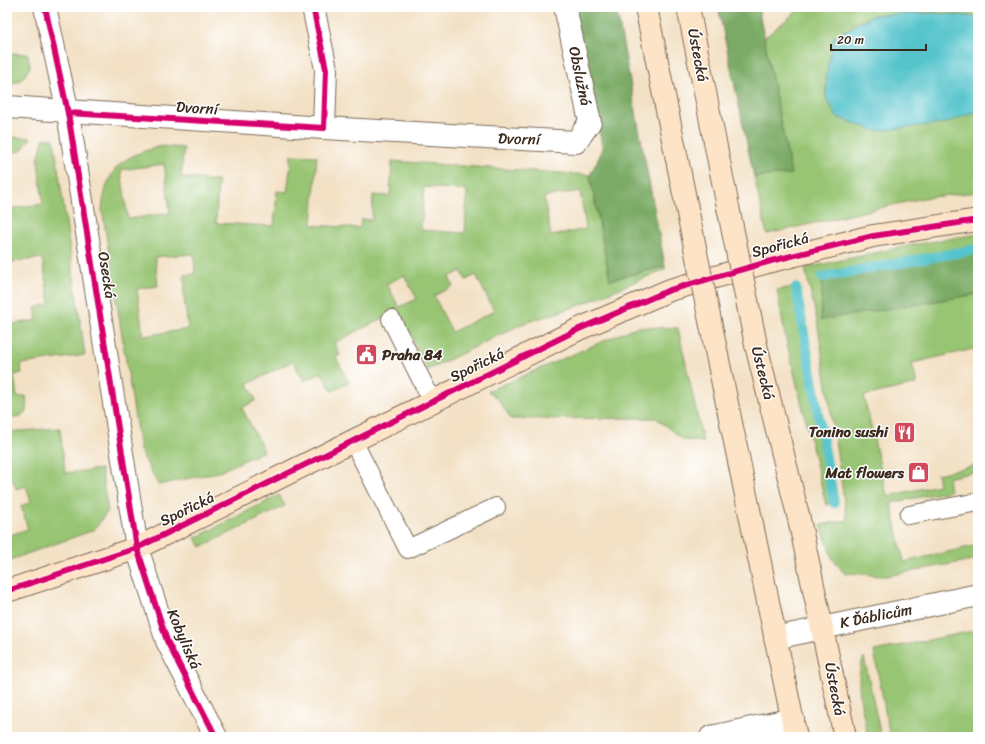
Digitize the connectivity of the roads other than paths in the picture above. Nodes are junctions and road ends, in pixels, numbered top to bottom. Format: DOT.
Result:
graph roads {
  1 [pos="45,7"];
  2 [pos="313,7"];
  3 [pos="565,7"];
  4 [pos="646,7"];
  5 [pos="688,7"];
  6 [pos="7,107"];
  7 [pos="68,112"];
  8 [pos="324,128"];
  9 [pos="576,142"];
  10 [pos="978,220"];
  11 [pos="391,319"];
  12 [pos="432,402"];
  13 [pos="353,441"];
  14 [pos="978,502"];
  15 [pos="496,507"];
  16 [pos="909,515"];
  17 [pos="137,548"];
  18 [pos="7,591"];
  19 [pos="978,595"];
  20 [pos="823,627"];
  21 [pos="775,638"];
  22 [pos="795,728"];
  23 [pos="216,737"];
  24 [pos="711,737"];
  25 [pos="845,737"];
  1 -- 7 [label="street, Osecká"];
  2 -- 8 [label="street"];
  3 -- 9 [label="street, Obslužná"];
  4 -- 21 [label="main road, bridge"];
  5 -- 20 [label="main road, Ústecká, bridge"];
  6 -- 7 [label="street, Dvorní"];
  7 -- 8 [label="street, Dvorní"];
  7 -- 17 [label="street, Osecká"];
  8 -- 9 [label="street, Dvorní"];
  10 -- 12 [label="main road, Spořická"];
  11 -- 12 [label="lane"];
  12 -- 13 [label="main road, Spořická"];
  13 -- 15 [label="lane"];
  13 -- 17 [label="main road, Spořická"];
  14 -- 16 [label="lane"];
  17 -- 18 [label="main road, Spořická"];
  17 -- 23 [label="street, Kobyliská"];
  19 -- 20 [label="street, K Ďáblicům"];
  20 -- 21 [label="street, K Ďáblicům"];
  20 -- 25 [label="main road, Ústecká"];
  21 -- 22 [label="main road"];
  22 -- 24 [label="street"];
}
